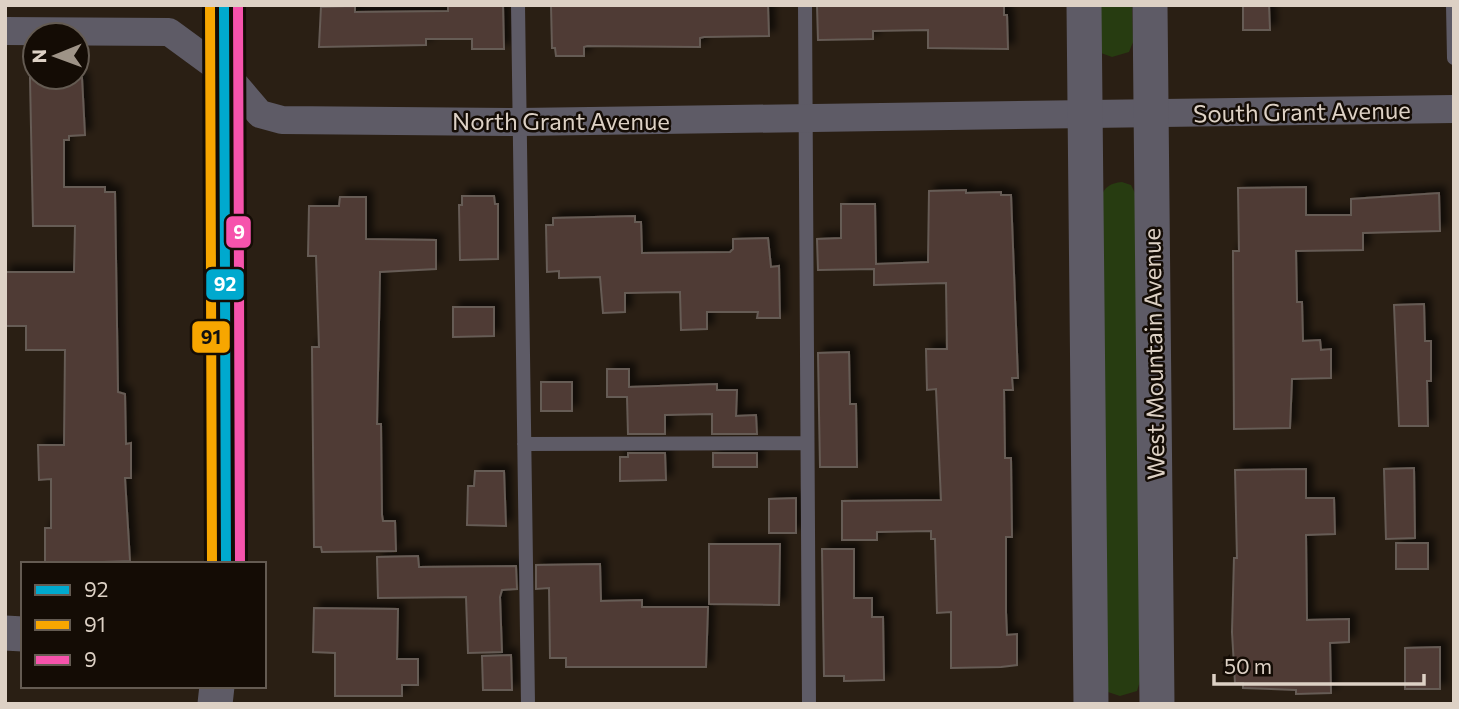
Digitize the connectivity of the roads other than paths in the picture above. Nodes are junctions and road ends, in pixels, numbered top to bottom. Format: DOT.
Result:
graph roads {
  1 [pos="224,5"];
  2 [pos="518,5"];
  3 [pos="805,5"];
  4 [pos="1084,5"];
  5 [pos="1150,5"];
  6 [pos="1453,5"];
  7 [pos="5,31"];
  8 [pos="1454,58"];
  9 [pos="225,73"];
  10 [pos="1454,109"];
  11 [pos="1151,113"];
  12 [pos="1085,114"];
  13 [pos="807,117"];
  14 [pos="520,122"];
  15 [pos="807,443"];
  16 [pos="524,444"];
  17 [pos="226,562"];
  18 [pos="528,704"];
  19 [pos="809,704"];
  20 [pos="1091,704"];
  21 [pos="1157,704"];
  1 -- 9 [label="street"];
  2 -- 14 [label="lane"];
  3 -- 13 [label="lane"];
  4 -- 12 [label="street"];
  5 -- 11 [label="street, West Mountain Avenue"];
  6 -- 8 [label="lane"];
  7 -- 9 [label="street, North Grant Avenue"];
  9 -- 14 [label="street, North Grant Avenue"];
  9 -- 17 [label="street"];
  10 -- 11 [label="street, South Grant Avenue"];
  11 -- 12 [label="street, North Grant Avenue"];
  11 -- 21 [label="street, West Mountain Avenue"];
  12 -- 13 [label="street, North Grant Avenue"];
  12 -- 20 [label="street"];
  13 -- 14 [label="street, North Grant Avenue"];
  13 -- 15 [label="lane"];
  14 -- 16 [label="lane"];
  15 -- 16 [label="lane"];
  15 -- 19 [label="lane"];
  16 -- 18 [label="lane"];
}
